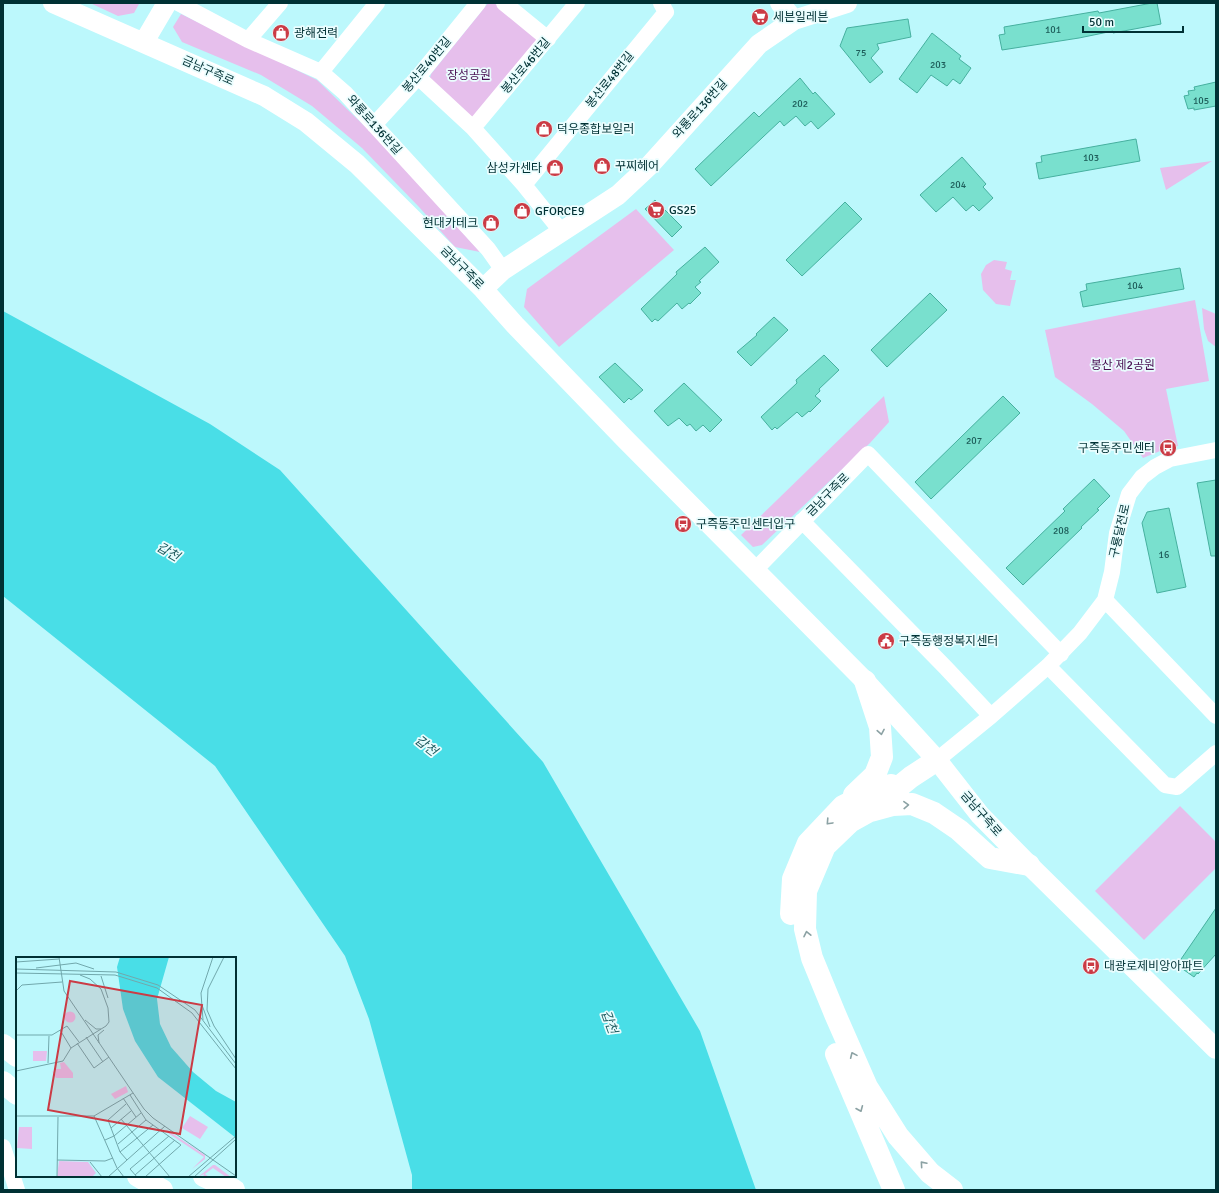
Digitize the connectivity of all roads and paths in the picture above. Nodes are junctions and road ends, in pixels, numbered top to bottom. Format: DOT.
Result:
graph roads {
  1 [pos="53,3"];
  2 [pos="167,3"];
  3 [pos="178,3"];
  4 [pos="280,3"];
  5 [pos="377,3"];
  6 [pos="478,3"];
  7 [pos="504,3"];
  8 [pos="578,3"];
  9 [pos="780,3"];
  10 [pos="847,3"];
  11 [pos="663,7"];
  12 [pos="794,20"];
  13 [pos="548,39"];
  14 [pos="248,40"];
  15 [pos="144,42"];
  16 [pos="321,72"];
  17 [pos="418,77"];
  18 [pos="374,125"];
  19 [pos="473,128"];
  20 [pos="524,185"];
  21 [pos="561,231"];
  22 [pos="503,270"];
  23 [pos="483,289"];
  24 [pos="1216,450"];
  25 [pos="802,521"];
  26 [pos="754,571"];
  27 [pos="1105,600"];
  28 [pos="1061,654"];
  29 [pos="1048,666"];
  30 [pos="865,681"];
  31 [pos="991,716"];
  32 [pos="1216,716"];
  33 [pos="1216,753"];
  34 [pos="937,760"];
  35 [pos="911,777"];
  36 [pos="843,806"];
  37 [pos="868,812"];
  38 [pos="1029,865"];
  39 [pos="3,1045"];
  40 [pos="1216,1048"];
  41 [pos="16,1055"];
  42 [pos="3,1082"];
  43 [pos="16,1093"];
  44 [pos="3,1147"];
  45 [pos="140,1177"];
  46 [pos="206,1177"];
  47 [pos="18,1190"];
  48 [pos="162,1190"];
  49 [pos="234,1190"];
  50 [pos="894,1190"];
  51 [pos="952,1190"];
  1 -- 15 [label="main road, 금남구즉로"];
  2 -- 15 [label="main road"];
  3 -- 14 [label="street, 와룡로136번길"];
  4 -- 14 [label="street"];
  5 -- 16 [label="street"];
  6 -- 17 [label="street, 봉산로40번길"];
  7 -- 13 [label="street"];
  8 -- 13 [label="street, 봉산로46번길"];
  9 -- 12 [label="main road"];
  10 -- 12 [label="main road, 와룡로136번길"];
  11 -- 20 [label="street, 봉산로48번길"];
  12 -- 21 [label="main road, 와룡로136번길"];
  13 -- 19 [label="street, 봉산로46번길"];
  14 -- 16 [label="street, 와룡로136번길"];
  15 -- 23 [label="main road, 금남구즉로"];
  16 -- 18 [label="street, 와룡로136번길"];
  17 -- 18 [label="street, 봉산로40번길"];
  17 -- 19 [label="street"];
  18 -- 22 [label="street, 와룡로136번길"];
  19 -- 20 [label="street"];
  20 -- 21 [label="street"];
  21 -- 22 [label="main road, 와룡로136번길"];
  22 -- 23 [label="main road, 와룡로136번길"];
  23 -- 26 [label="main road, 금남구즉로"];
  24 -- 27 [label="street, 구룡달전로"];
  25 -- 26 [label="street, 금남구즉로"];
  25 -- 28 [label="street, 금남구즉로"];
  25 -- 31 [label="street"];
  26 -- 30 [label="main road, 금남구즉로"];
  27 -- 28 [label="street, 구룡달전로"];
  27 -- 32 [label="street"];
  28 -- 29 [label="street, 구룡달전로"];
  29 -- 31 [label="street, 구룡달전로"];
  29 -- 33 [label="street"];
  30 -- 34 [label="main road, 금남구즉로"];
  30 -- 36 [label="highway, one-way"];
  31 -- 34 [label="street, 구룡달전로"];
  34 -- 35 [label="highway"];
  34 -- 38 [label="main road, 금남구즉로"];
  35 -- 36 [label="highway"];
  35 -- 37 [label="highway"];
  36 -- 50 [label="highway, one-way"];
  37 -- 38 [label="highway, one-way"];
  51 -- 37 [label="highway, one-way"];
  38 -- 40 [label="main road, 금남구즉로"];
  39 -- 41 [label="highway"];
  42 -- 43 [label="highway"];
  44 -- 47 [label="street"];
  45 -- 48 [label="highway"];
  46 -- 49 [label="highway"];
}
